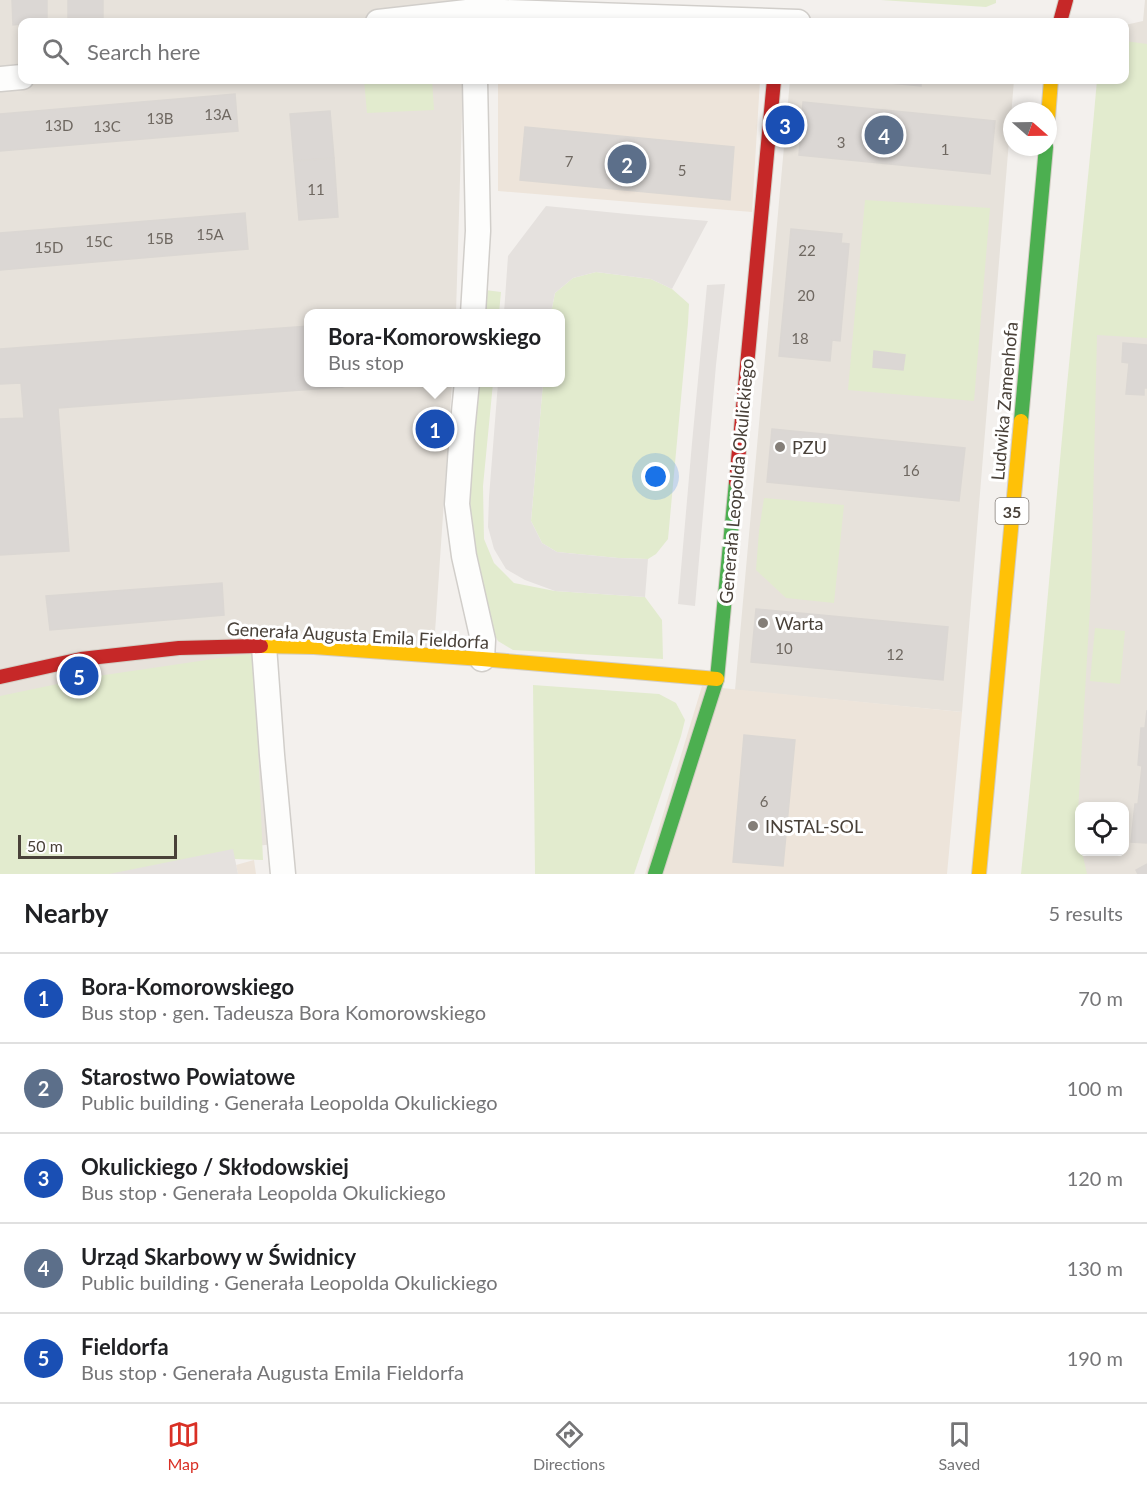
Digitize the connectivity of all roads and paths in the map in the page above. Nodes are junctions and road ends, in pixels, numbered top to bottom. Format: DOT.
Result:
graph roads {
  1 [pos="1066,0"];
  2 [pos="475,17"];
  3 [pos="456,18"];
  4 [pos="537,18"];
  5 [pos="1061,18"];
  6 [pos="18,77"];
  7 [pos="0,79"];
  8 [pos="475,84"];
  9 [pos="774,84"];
  10 [pos="1051,84"];
  11 [pos="1049,102"];
  12 [pos="1045,156"];
  13 [pos="473,309"];
  14 [pos="466,387"];
  15 [pos="264,646"];
  16 [pos="482,658"];
  17 [pos="0,677"];
  18 [pos="717,679"];
  19 [pos="283,874"];
  20 [pos="655,874"];
  21 [pos="979,874"];
  1 -- 5 [label="street"];
  2 -- 3 [label="street"];
  2 -- 4 [label="street"];
  6 -- 7 [label="street"];
  8 -- 13 [label="street"];
  9 -- 18 [label="street, Generała Leopolda Okulickiego"];
  10 -- 11 [label="street"];
  12 -- 21 [label="street, Ludwika Zamenhofa / 35"];
  14 -- 16 [label="street"];
  15 -- 16 [label="street, Generała Augusta Emila Fieldorfa"];
  15 -- 17 [label="street, Generała Augusta Emila Fieldorfa"];
  15 -- 19 [label="street"];
  16 -- 18 [label="street, Generała Augusta Emila Fieldorfa"];
  18 -- 20 [label="street, Generała Leopolda Okulickiego"];
}
